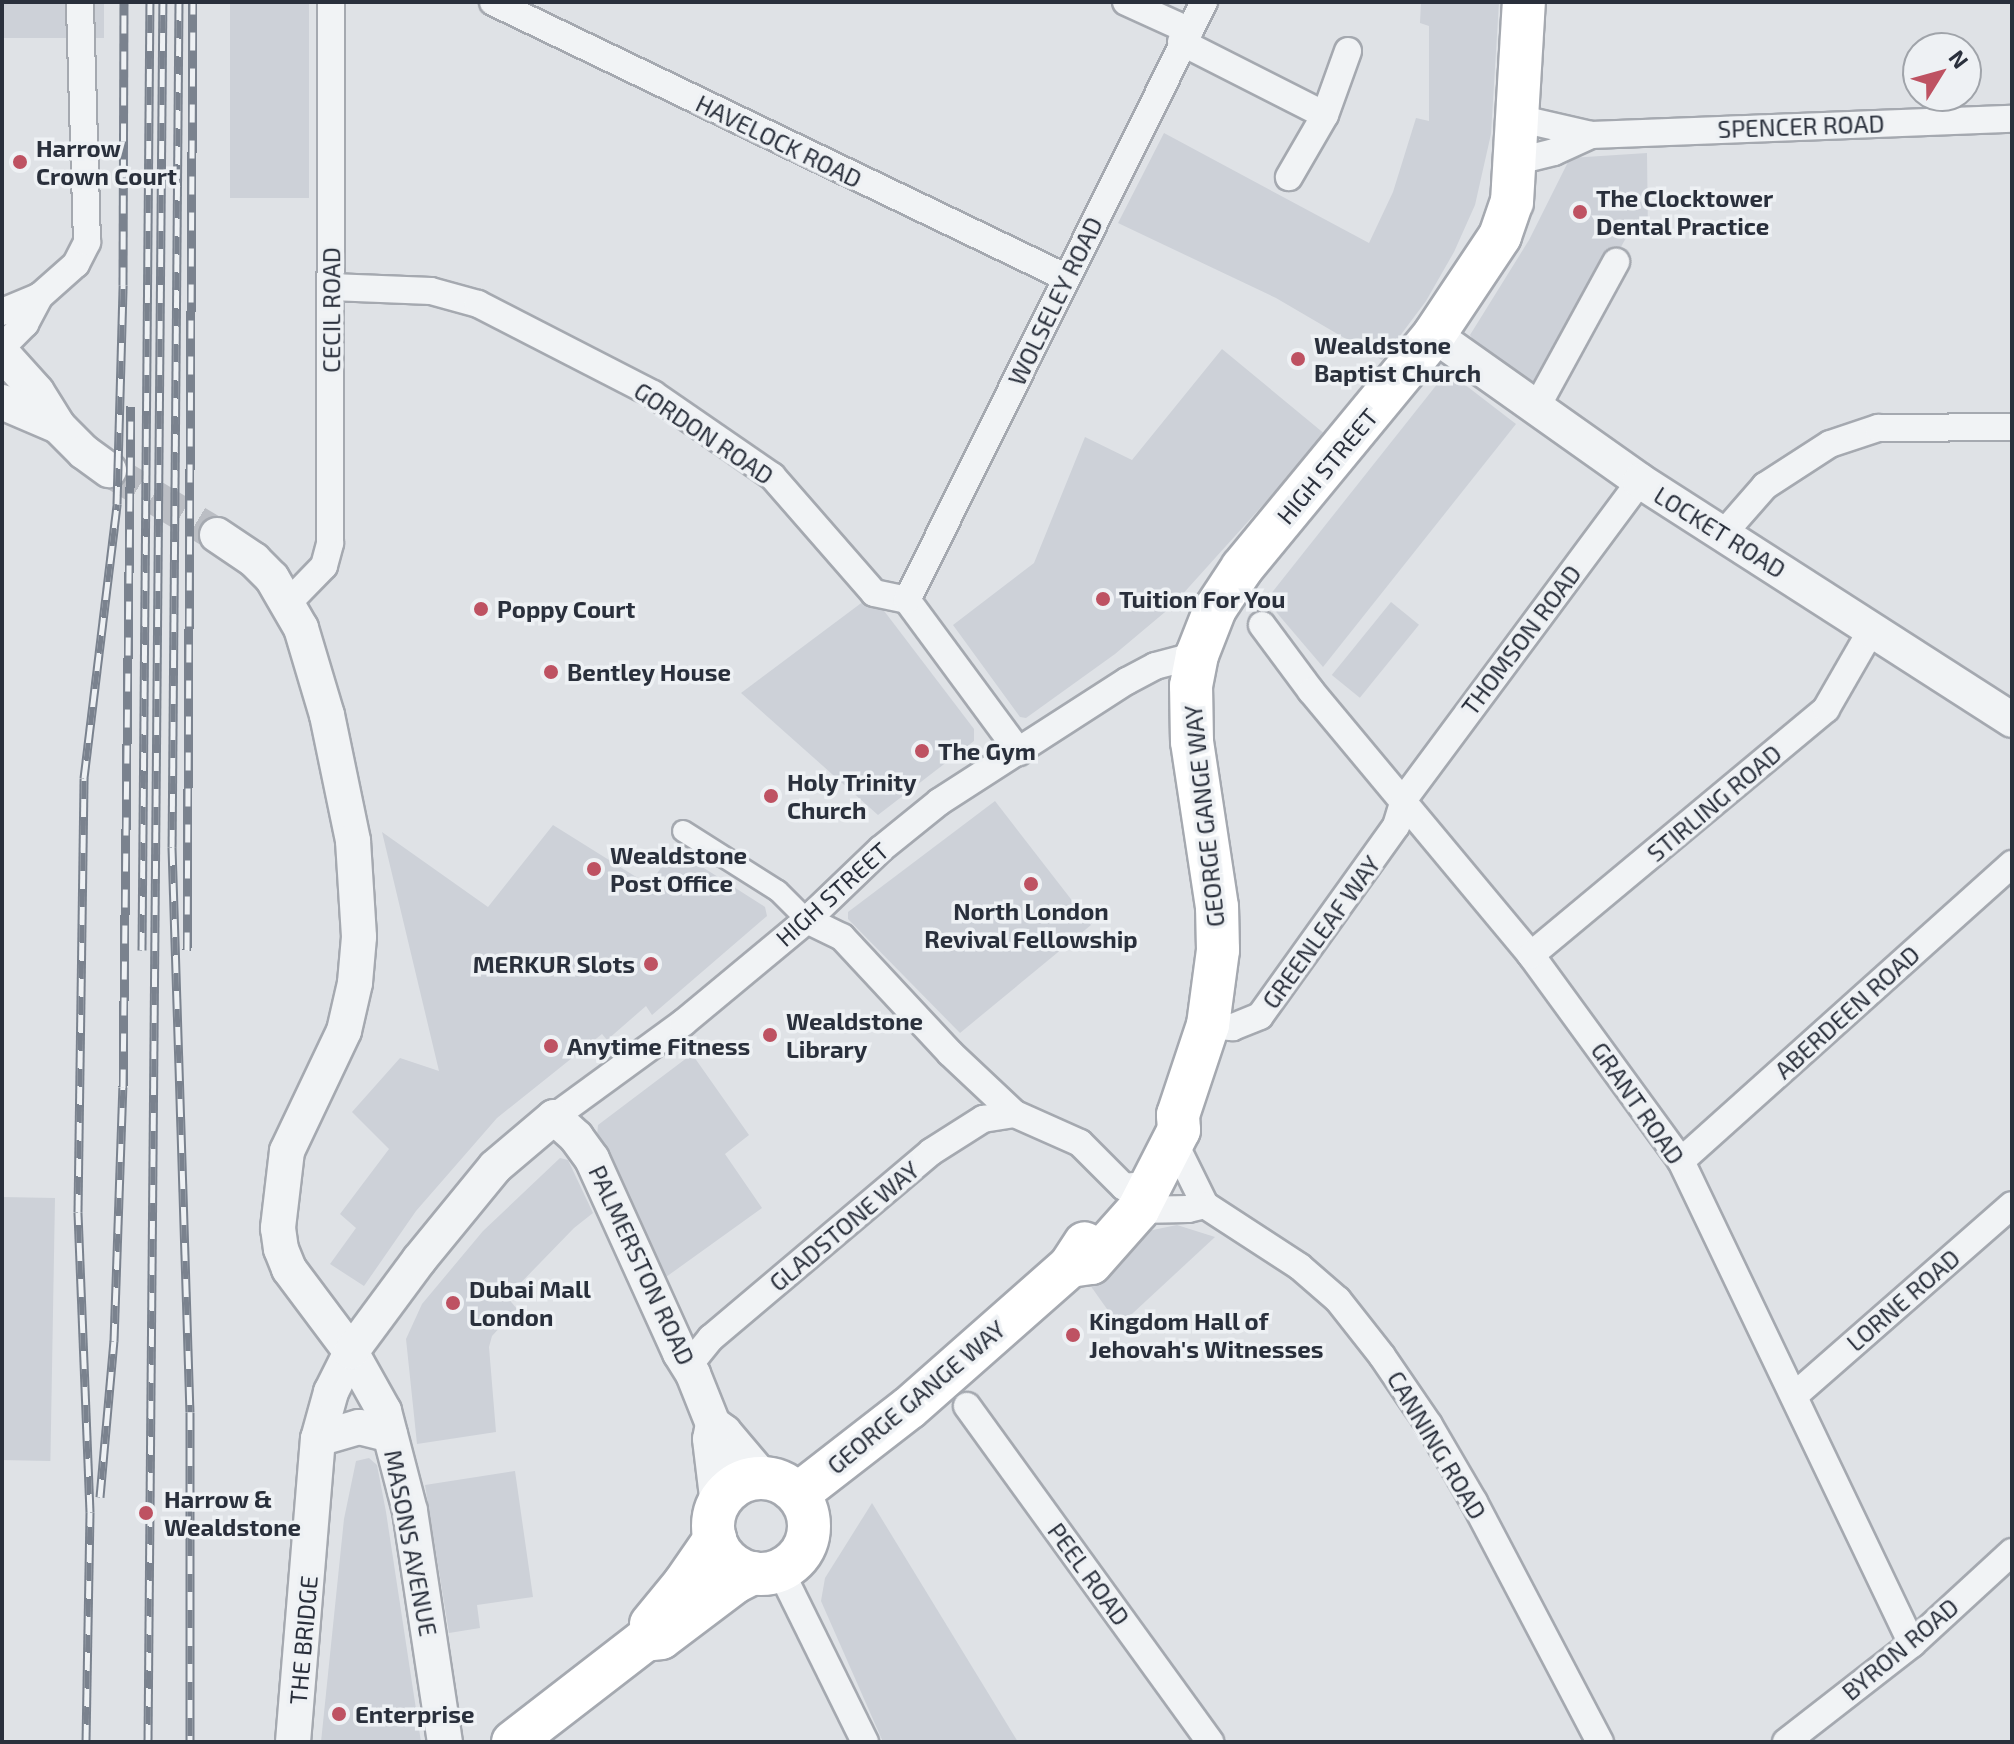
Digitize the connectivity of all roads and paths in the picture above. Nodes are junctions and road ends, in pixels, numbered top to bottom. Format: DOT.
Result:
graph roads {
  1 [pos="80,2"];
  2 [pos="331,2"];
  3 [pos="493,2"];
  4 [pos="1126,2"];
  5 [pos="1204,2"];
  6 [pos="1524,2"];
  7 [pos="1186,36"];
  8 [pos="1348,51"];
  9 [pos="1325,115"];
  10 [pos="1517,118"];
  11 [pos="2012,119"];
  12 [pos="1591,135"];
  13 [pos="1514,162"];
  14 [pos="1289,177"];
  15 [pos="1616,262"];
  16 [pos="1067,278"];
  17 [pos="331,287"];
  18 [pos="40,296"];
  19 [pos="2,312"];
  20 [pos="1434,335"];
  21 [pos="2,347"];
  22 [pos="2,354"];
  23 [pos="2,379"];
  24 [pos="2,402"];
  25 [pos="1535,410"];
  26 [pos="58,426"];
  27 [pos="2012,427"];
  28 [pos="109,470"];
  29 [pos="1640,481"];
  30 [pos="1723,534"];
  31 [pos="217,535"];
  32 [pos="907,600"];
  33 [pos="289,602"];
  34 [pos="1262,625"];
  35 [pos="1872,629"];
  36 [pos="1197,655"];
  37 [pos="2012,720"];
  38 [pos="1019,752"];
  39 [pos="1404,799"];
  40 [pos="683,831"];
  41 [pos="2012,864"];
  42 [pos="807,920"];
  43 [pos="1531,955"];
  44 [pos="1208,1025"];
  45 [pos="1015,1114"];
  46 [pos="554,1117"];
  47 [pos="1176,1129"];
  48 [pos="1681,1161"];
  49 [pos="1138,1194"];
  50 [pos="1205,1205"];
  51 [pos="2012,1205"];
  52 [pos="351,1352"];
  53 [pos="689,1365"];
  54 [pos="1795,1395"];
  55 [pos="967,1406"];
  56 [pos="713,1424"];
  57 [pos="390,1435"];
  58 [pos="318,1439"];
  59 [pos="780,1486"];
  60 [pos="717,1522"];
  61 [pos="2010,1557"];
  62 [pos="767,1572"];
  63 [pos="664,1623"];
  64 [pos="1912,1644"];
  65 [pos="293,1742"];
  66 [pos="445,1742"];
  67 [pos="513,1742"];
  68 [pos="865,1742"];
  69 [pos="1210,1742"];
  70 [pos="1600,1742"];
  71 [pos="1786,1742"];
  1 -- 18 [label="street"];
  2 -- 17 [label="street, CECIL ROAD"];
  3 -- 16 [label="street, HAVELOCK ROAD"];
  4 -- 7 [label="street"];
  5 -- 7 [label="street, WOLSELEY ROAD"];
  6 -- 10 [label="main road, HIGH STREET"];
  7 -- 9 [label="street"];
  7 -- 16 [label="street, WOLSELEY ROAD"];
  8 -- 9 [label="street"];
  9 -- 14 [label="street"];
  10 -- 12 [label="street, SPENCER ROAD"];
  10 -- 13 [label="main road, HIGH STREET"];
  11 -- 12 [label="street, SPENCER ROAD"];
  12 -- 13 [label="street, SPENCER ROAD"];
  13 -- 20 [label="main road, HIGH STREET"];
  15 -- 25 [label="street"];
  16 -- 32 [label="street, WOLSELEY ROAD"];
  17 -- 32 [label="street, GORDON ROAD"];
  17 -- 33 [label="street, CECIL ROAD"];
  18 -- 19 [label="street"];
  18 -- 21 [label="street"];
  20 -- 25 [label="street, LOCKET ROAD"];
  20 -- 36 [label="main road, HIGH STREET"];
  22 -- 23 [label="street"];
  22 -- 26 [label="street"];
  24 -- 26 [label="street"];
  25 -- 29 [label="street, LOCKET ROAD"];
  26 -- 28 [label="street"];
  27 -- 30 [label="street"];
  29 -- 30 [label="street, LOCKET ROAD"];
  29 -- 39 [label="street, THOMSON ROAD"];
  30 -- 35 [label="street, LOCKET ROAD"];
  31 -- 33 [label="street, MASONS AVENUE"];
  32 -- 38 [label="street"];
  33 -- 52 [label="street, MASONS AVENUE"];
  34 -- 39 [label="street, GRANT ROAD"];
  35 -- 37 [label="street, LOCKET ROAD"];
  35 -- 43 [label="street, STIRLING ROAD"];
  36 -- 38 [label="street, HIGH STREET"];
  36 -- 44 [label="main road, GEORGE GANGE WAY"];
  38 -- 42 [label="street, HIGH STREET"];
  39 -- 43 [label="street, GRANT ROAD"];
  39 -- 44 [label="street, GREENLEAF WAY"];
  40 -- 42 [label="street"];
  41 -- 48 [label="street, ABERDEEN ROAD"];
  42 -- 45 [label="street"];
  42 -- 46 [label="street, HIGH STREET"];
  43 -- 48 [label="street, GRANT ROAD"];
  44 -- 47 [label="main road, GEORGE GANGE WAY"];
  45 -- 49 [label="street"];
  45 -- 53 [label="street, GLADSTONE WAY"];
  46 -- 52 [label="street, HIGH STREET"];
  46 -- 53 [label="street, PALMERSTON ROAD"];
  47 -- 49 [label="main road, GEORGE GANGE WAY"];
  47 -- 50 [label="street"];
  48 -- 54 [label="street, GRANT ROAD"];
  49 -- 50 [label="street"];
  49 -- 59 [label="main road, GEORGE GANGE WAY"];
  50 -- 70 [label="street, CANNING ROAD"];
  51 -- 54 [label="street, LORNE ROAD"];
  52 -- 57 [label="street, MASONS AVENUE"];
  52 -- 58 [label="street, THE BRIDGE"];
  53 -- 56 [label="street, PALMERSTON ROAD"];
  54 -- 64 [label="street, GRANT ROAD"];
  55 -- 69 [label="street, PEEL ROAD"];
  56 -- 59 [label="street, PALMERSTON ROAD"];
  56 -- 60 [label="street, PALMERSTON ROAD"];
  57 -- 58 [label="street"];
  57 -- 66 [label="street, MASONS AVENUE"];
  58 -- 65 [label="street, THE BRIDGE"];
  59 -- 60 [label="main road"];
  59 -- 62 [label="main road"];
  60 -- 62 [label="main road"];
  60 -- 63 [label="main road"];
  61 -- 64 [label="street, BYRON ROAD"];
  62 -- 63 [label="main road"];
  62 -- 68 [label="street"];
  63 -- 67 [label="main road"];
  64 -- 71 [label="street, BYRON ROAD"];
}
